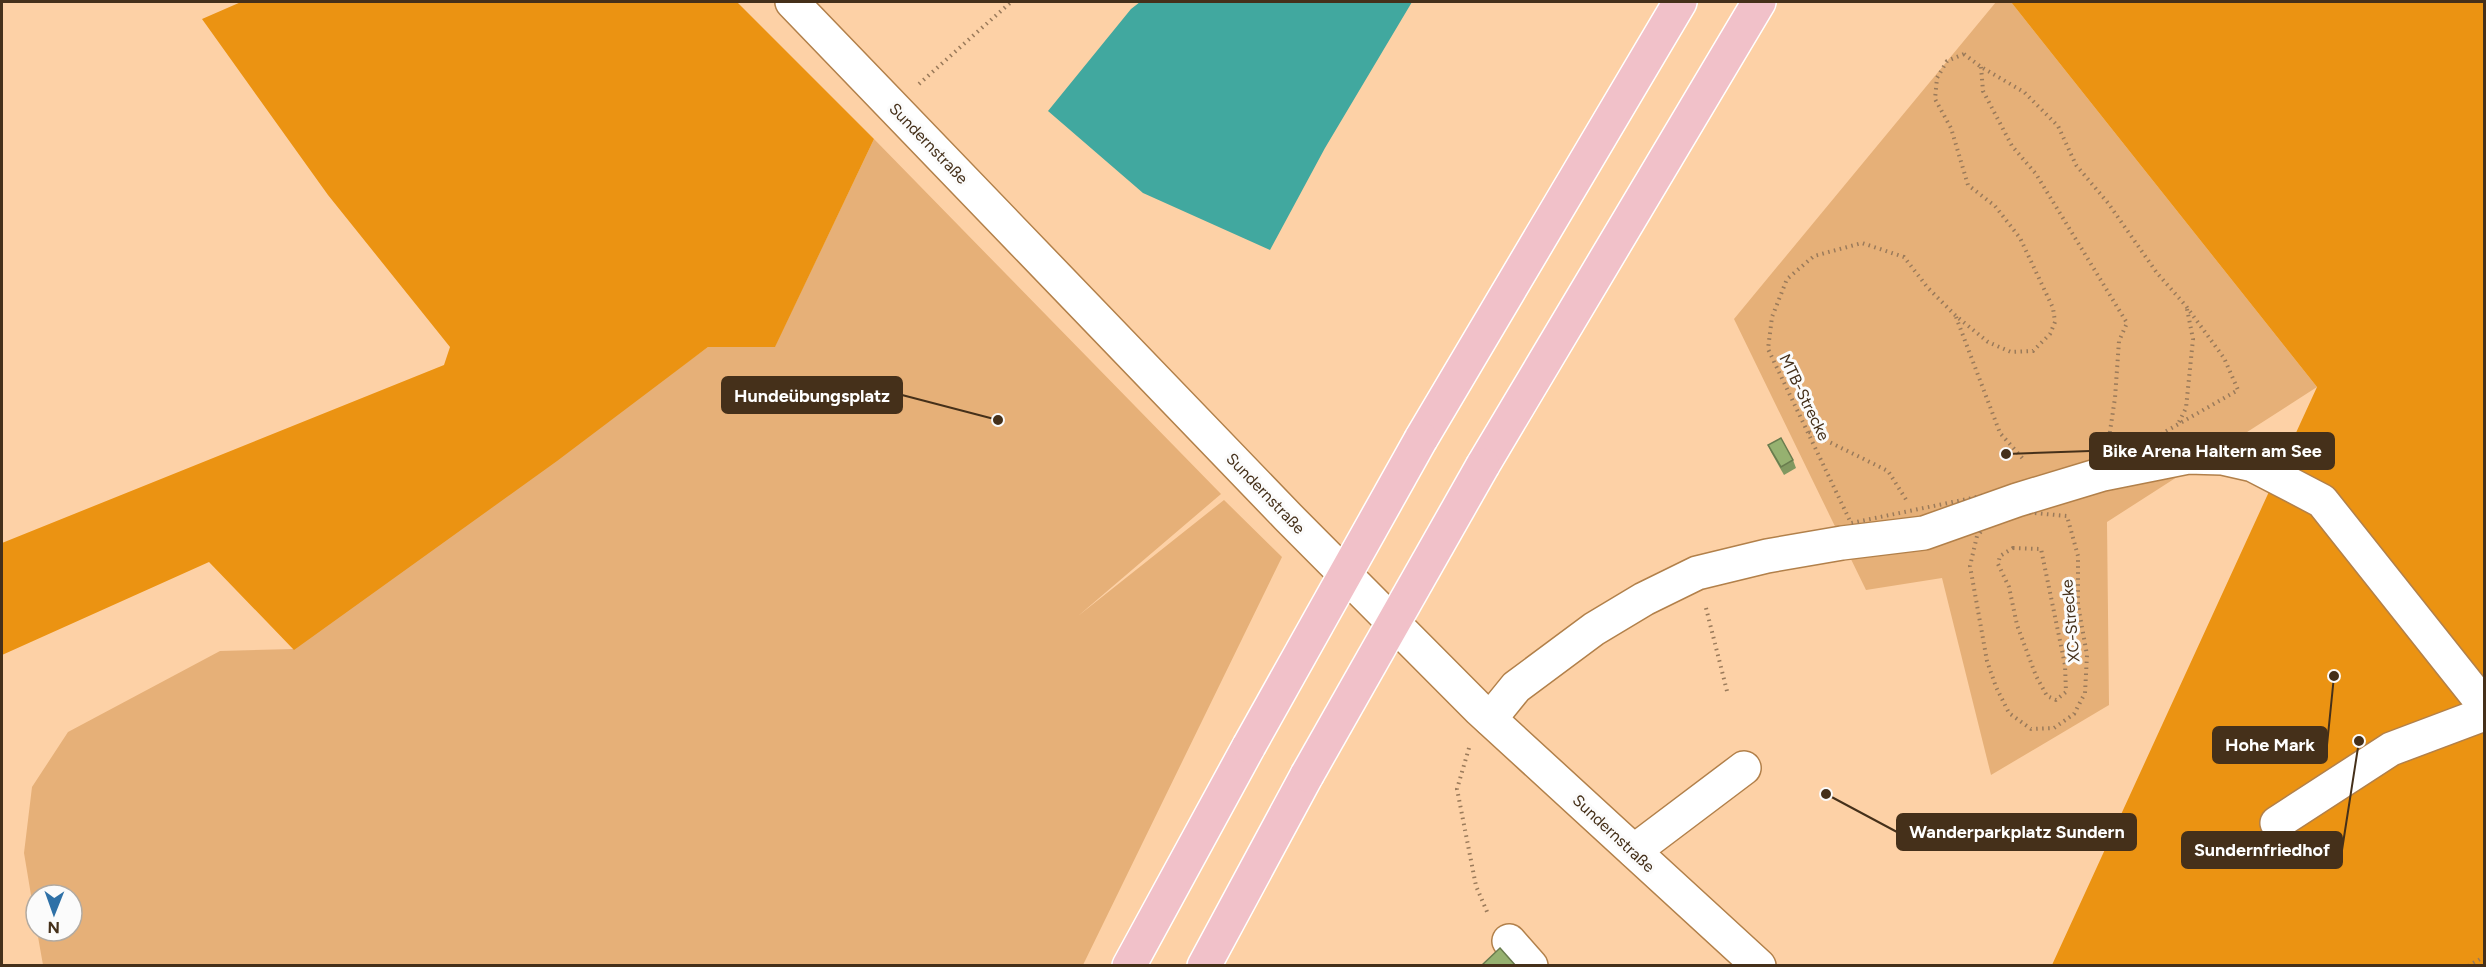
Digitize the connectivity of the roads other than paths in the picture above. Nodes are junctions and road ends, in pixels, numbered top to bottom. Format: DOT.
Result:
graph roads {
  1 [pos="792,2"];
  2 [pos="1680,2"];
  3 [pos="1759,2"];
  4 [pos="2484,705"];
  5 [pos="1485,714"];
  6 [pos="2484,714"];
  7 [pos="1744,768"];
  8 [pos="2277,823"];
  9 [pos="1634,851"];
  10 [pos="1509,941"];
  11 [pos="1130,966"];
  12 [pos="1204,966"];
  13 [pos="1531,966"];
  14 [pos="1759,966"];
  1 -- 5 [label="street, Sundernstraße"];
  2 -- 11 [label="highway, bridge"];
  3 -- 12 [label="highway, bridge"];
  4 -- 5 [label="street"];
  5 -- 9 [label="street, Sundernstraße"];
  6 -- 8 [label="street"];
  7 -- 9 [label="street"];
  9 -- 14 [label="street, Sundernstraße"];
  10 -- 13 [label="street"];
}
